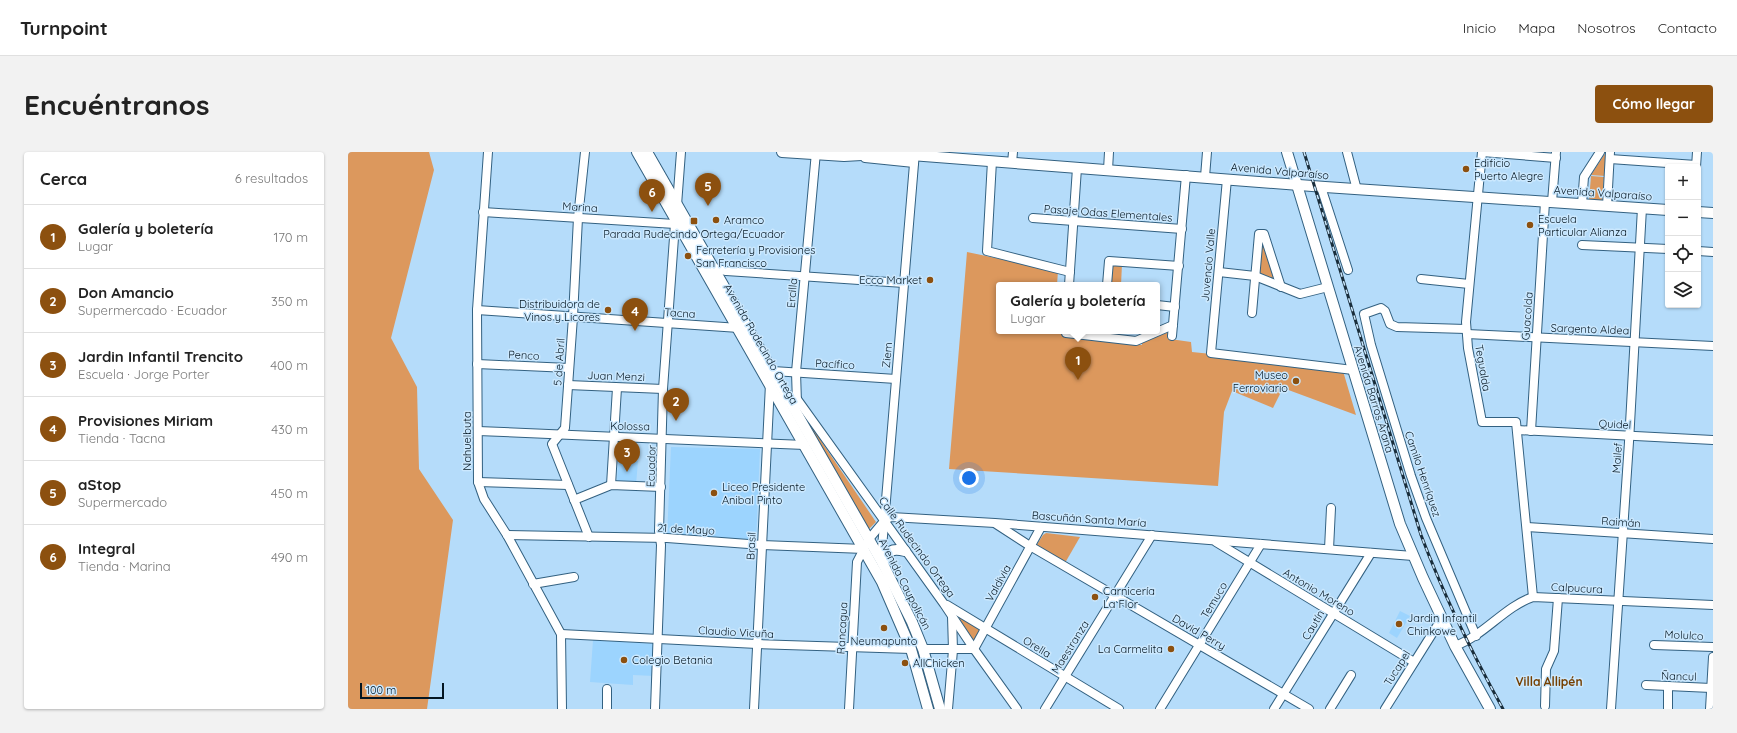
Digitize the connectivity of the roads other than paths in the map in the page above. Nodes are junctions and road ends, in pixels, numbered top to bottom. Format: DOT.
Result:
graph roads {
  1 [pos="488,152"];
  2 [pos="585,152"];
  3 [pos="637,152"];
  4 [pos="647,152"];
  5 [pos="681,152"];
  6 [pos="782,152"];
  7 [pos="872,152"];
  8 [pos="1013,152"];
  9 [pos="1109,152"];
  10 [pos="1207,152"];
  11 [pos="1287,152"];
  12 [pos="1347,152"];
  13 [pos="1482,152"];
  14 [pos="1600,152"];
  15 [pos="1697,152"];
  16 [pos="816,153"];
  17 [pos="889,154"];
  18 [pos="1556,155"];
  19 [pos="1610,155"];
  20 [pos="844,156"];
  21 [pos="1625,156"];
  22 [pos="915,157"];
  23 [pos="992,161"];
  24 [pos="1012,162"];
  25 [pos="1682,164"];
  26 [pos="1696,164"];
  27 [pos="1077,168"];
  28 [pos="1108,170"];
  29 [pos="1186,175"];
  30 [pos="1205,177"];
  31 [pos="1227,179"];
  32 [pos="1296,184"];
  33 [pos="1322,187"];
  34 [pos="1357,190"];
  35 [pos="1477,197"];
  36 [pos="1548,202"];
  37 [pos="1582,204"];
  38 [pos="677,205"];
  39 [pos="1607,206"];
  40 [pos="1642,208"];
  41 [pos="1665,210"];
  42 [pos="483,212"];
  43 [pos="1701,212"];
  44 [pos="1713,213"];
  45 [pos="578,218"];
  46 [pos="1033,218"];
  47 [pos="1074,222"];
  48 [pos="676,225"];
  49 [pos="1182,229"];
  50 [pos="1582,246"];
  51 [pos="1639,248"];
  52 [pos="1665,249"];
  53 [pos="1701,251"];
  54 [pos="1713,252"];
  55 [pos="1100,260"];
  56 [pos="1109,261"];
  57 [pos="1179,266"];
  58 [pos="714,268"];
  59 [pos="1348,270"];
  60 [pos="730,272"];
  61 [pos="1070,272"];
  62 [pos="1219,272"];
  63 [pos="805,276"];
  64 [pos="1255,276"];
  65 [pos="1421,279"];
  66 [pos="1070,282"];
  67 [pos="1107,282"];
  68 [pos="904,283"];
  69 [pos="723,284"];
  70 [pos="1468,284"];
  71 [pos="1281,287"];
  72 [pos="1328,287"];
  73 [pos="1160,305"];
  74 [pos="1175,307"];
  75 [pos="477,310"];
  76 [pos="1252,313"];
  77 [pos="1364,314"];
  78 [pos="573,317"];
  79 [pos="668,322"];
  80 [pos="1173,325"];
  81 [pos="739,328"];
  82 [pos="1160,331"];
  83 [pos="1466,332"];
  84 [pos="1082,334"];
  85 [pos="1152,334"];
  86 [pos="1172,336"];
  87 [pos="1536,338"];
  88 [pos="1634,342"];
  89 [pos="1713,346"];
  90 [pos="477,364"];
  91 [pos="569,368"];
  92 [pos="1353,370"];
  93 [pos="773,371"];
  94 [pos="796,372"];
  95 [pos="896,379"];
  96 [pos="770,384"];
  97 [pos="568,386"];
  98 [pos="618,388"];
  99 [pos="663,389"];
  100 [pos="797,399"];
  101 [pos="796,412"];
  102 [pos="1516,426"];
  103 [pos="478,431"];
  104 [pos="1531,431"];
  105 [pos="560,435"];
  106 [pos="1629,436"];
  107 [pos="615,438"];
  108 [pos="662,438"];
  109 [pos="1713,440"];
  110 [pos="767,444"];
  111 [pos="805,444"];
  112 [pos="478,482"];
  113 [pos="568,485"];
  114 [pos="611,485"];
  115 [pos="661,487"];
  116 [pos="574,500"];
  117 [pos="1331,508"];
  118 [pos="884,520"];
  119 [pos="995,523"];
  120 [pos="1041,527"];
  121 [pos="1527,527"];
  122 [pos="1623,533"];
  123 [pos="507,535"];
  124 [pos="1152,535"];
  125 [pos="589,537"];
  126 [pos="660,538"];
  127 [pos="1713,538"];
  128 [pos="869,539"];
  129 [pos="1214,540"];
  130 [pos="1261,544"];
  131 [pos="762,545"];
  132 [pos="1030,546"];
  133 [pos="864,549"];
  134 [pos="1329,549"];
  135 [pos="905,551"];
  136 [pos="1371,553"];
  137 [pos="1413,556"];
  138 [pos="882,562"];
  139 [pos="1250,562"];
  140 [pos="574,577"];
  141 [pos="534,584"];
  142 [pos="1116,595"];
  143 [pos="1533,597"];
  144 [pos="1558,598"];
  145 [pos="1619,601"];
  146 [pos="944,604"];
  147 [pos="1713,605"];
  148 [pos="1333,613"];
  149 [pos="952,615"];
  150 [pos="1442,618"];
  151 [pos="985,628"];
  152 [pos="905,633"];
  153 [pos="560,634"];
  154 [pos="1476,636"];
  155 [pos="658,638"];
  156 [pos="757,644"];
  157 [pos="1199,645"];
  158 [pos="1654,645"];
  159 [pos="1456,646"];
  160 [pos="1713,647"];
  161 [pos="852,648"];
  162 [pos="911,649"];
  163 [pos="923,649"];
  164 [pos="974,649"];
  165 [pos="952,650"];
  166 [pos="1713,658"];
  167 [pos="1414,662"];
  168 [pos="1351,675"];
  169 [pos="1065,677"];
  170 [pos="1646,685"];
  171 [pos="1668,686"];
  172 [pos="1711,688"];
  173 [pos="607,689"];
  174 [pos="1284,694"];
  175 [pos="1545,706"];
  176 [pos="562,709"];
  177 [pos="607,709"];
  178 [pos="655,709"];
  179 [pos="754,709"];
  180 [pos="849,709"];
  181 [pos="928,709"];
  182 [pos="940,709"];
  183 [pos="948,709"];
  184 [pos="1017,709"];
  185 [pos="1045,709"];
  186 [pos="1118,709"];
  187 [pos="1160,709"];
  188 [pos="1274,709"];
  189 [pos="1309,709"];
  190 [pos="1330,709"];
  191 [pos="1385,709"];
  192 [pos="1483,709"];
  193 [pos="1490,709"];
  194 [pos="1611,709"];
  195 [pos="1668,709"];
  196 [pos="1710,709"];
  1 -- 42 [label="street, Nahuelbuta"];
  2 -- 45 [label="street, 5 de Abril"];
  3 -- 48 [label="main road, Avenida Rudecindo Ortega"];
  4 -- 38 [label="main road, Avenida Rudecindo Ortega"];
  5 -- 38 [label="street"];
  6 -- 16 [label="main road, Avenida Valparaíso"];
  7 -- 17 [label="main road, Avenida Valparaíso"];
  8 -- 24 [label="street"];
  9 -- 28 [label="street"];
  10 -- 30 [label="street"];
  11 -- 32 [label="main road, Avenida Barros Arana"];
  12 -- 34 [label="street"];
  13 -- 18 [label="street"];
  13 -- 35 [label="street, Tegualda"];
  14 -- 37 [label="street"];
  15 -- 26 [label="street"];
  16 -- 20 [label="main road, Avenida Valparaíso"];
  16 -- 63 [label="street, Ercilla"];
  17 -- 20 [label="main road, Avenida Valparaíso"];
  17 -- 22 [label="main road, Avenida Valparaíso"];
  18 -- 36 [label="street, Guacolda"];
  19 -- 21 [label="street"];
  19 -- 39 [label="street"];
  20 -- 22 [label="street, Avenida Valparaíso"];
  21 -- 25 [label="street"];
  22 -- 23 [label="main road, Avenida Valparaíso"];
  22 -- 68 [label="street, Ziem"];
  23 -- 24 [label="main road, Avenida Valparaíso"];
  23 -- 61 [label="street"];
  24 -- 27 [label="main road, Avenida Valparaíso"];
  27 -- 28 [label="main road, Avenida Valparaíso"];
  27 -- 47 [label="street"];
  28 -- 29 [label="main road, Avenida Valparaíso"];
  29 -- 30 [label="main road, Avenida Valparaíso"];
  29 -- 49 [label="street"];
  30 -- 31 [label="main road, Avenida Valparaíso"];
  31 -- 32 [label="main road, Avenida Valparaíso"];
  31 -- 62 [label="street, Juvencio Valle"];
  32 -- 33 [label="main road, Avenida Valparaíso"];
  32 -- 72 [label="main road, Avenida Barros Arana"];
  33 -- 34 [label="main road, Avenida Valparaíso"];
  33 -- 59 [label="street"];
  34 -- 35 [label="main road, Avenida Valparaíso"];
  35 -- 36 [label="main road, Avenida Valparaíso"];
  35 -- 70 [label="street, Tegualda"];
  36 -- 37 [label="main road, Avenida Valparaíso"];
  36 -- 87 [label="street, Guacolda"];
  37 -- 39 [label="main road, Avenida Valparaíso"];
  38 -- 58 [label="main road, Avenida Rudecindo Ortega"];
  39 -- 40 [label="main road, Avenida Valparaíso"];
  40 -- 41 [label="main road, Avenida Valparaíso"];
  40 -- 51 [label="street, Mailef"];
  42 -- 45 [label="street, Marina"];
  42 -- 75 [label="street, Nahuelbuta"];
  43 -- 44 [label="main road"];
  45 -- 48 [label="street, Marina"];
  45 -- 78 [label="street, 5 de Abril"];
  46 -- 47 [label="street, Pasaje Odas Elementales"];
  47 -- 49 [label="street, Pasaje Odas Elementales"];
  47 -- 61 [label="street"];
  48 -- 79 [label="street, Ecuador"];
  48 -- 81 [label="main road, Avenida Rudecindo Ortega"];
  49 -- 57 [label="street"];
  50 -- 51 [label="street"];
  51 -- 52 [label="street"];
  51 -- 88 [label="street, Mailef"];
  53 -- 54 [label="street"];
  55 -- 56 [label="street"];
  56 -- 57 [label="street"];
  56 -- 67 [label="street"];
  57 -- 74 [label="street"];
  58 -- 60 [label="street"];
  58 -- 69 [label="main road, Avenida Rudecindo Ortega"];
  60 -- 63 [label="street"];
  60 -- 69 [label="street"];
  61 -- 66 [label="street"];
  62 -- 64 [label="street"];
  62 -- 92 [label="street, Juvencio Valle"];
  63 -- 68 [label="street"];
  63 -- 94 [label="street, Ercilla"];
  64 -- 71 [label="street"];
  64 -- 71 [label="street"];
  64 -- 76 [label="street"];
  65 -- 70 [label="street"];
  68 -- 95 [label="street, Ziem"];
  69 -- 93 [label="main road, Avenida Rudecindo Ortega"];
  70 -- 83 [label="street, Tegualda"];
  71 -- 72 [label="street"];
  72 -- 92 [label="main road, Avenida Barros Arana"];
  73 -- 74 [label="street"];
  74 -- 80 [label="street"];
  75 -- 78 [label="street, Tacna"];
  75 -- 90 [label="street, Nahuelbuta"];
  77 -- 83 [label="street, Sargento Aldea"];
  77 -- 154 [label="street, Camilo Henríquez"];
  78 -- 79 [label="street, Tacna"];
  78 -- 91 [label="street, 5 de Abril"];
  79 -- 81 [label="street, Tacna"];
  79 -- 99 [label="street, Ecuador"];
  80 -- 82 [label="street"];
  80 -- 86 [label="street"];
  81 -- 96 [label="main road, Avenida Rudecindo Ortega"];
  83 -- 87 [label="street, Sargento Aldea"];
  83 -- 102 [label="street, Tegualda"];
  84 -- 85 [label="street"];
  87 -- 88 [label="street, Sargento Aldea"];
  87 -- 104 [label="street, Guacolda"];
  88 -- 89 [label="street, Sargento Aldea"];
  88 -- 106 [label="street, Mailef"];
  90 -- 91 [label="street, Penco"];
  90 -- 103 [label="street, Nahuelbuta"];
  91 -- 97 [label="street, 5 de Abril"];
  92 -- 137 [label="main road, Avenida Barros Arana"];
  93 -- 94 [label="street, Pacífico"];
  93 -- 101 [label="main road, Avenida Rudecindo Ortega"];
  94 -- 95 [label="street, Pacífico"];
  94 -- 100 [label="street, Ercilla"];
  95 -- 118 [label="street, Ziem"];
  96 -- 110 [label="street, Brasil"];
  96 -- 111 [label="main road, Avenida Rudecindo Ortega"];
  97 -- 98 [label="street, Juan Menzi"];
  97 -- 105 [label="street, 5 de Abril"];
  98 -- 99 [label="street, Juan Menzi"];
  98 -- 107 [label="street"];
  99 -- 108 [label="street, Ecuador"];
  100 -- 101 [label="street, Ercilla"];
  100 -- 118 [label="street, Calle Rudecindo Ortega"];
  101 -- 128 [label="main road, Avenida Rudecindo Ortega"];
  102 -- 104 [label="street, Quidel"];
  102 -- 121 [label="street"];
  103 -- 105 [label="street, Kolossa"];
  103 -- 112 [label="street, Nahuelbuta"];
  104 -- 106 [label="street, Quidel"];
  105 -- 107 [label="street, Kolossa"];
  105 -- 113 [label="street, 5 de Abril"];
  106 -- 109 [label="street, Quidel"];
  106 -- 122 [label="street, Mailef"];
  107 -- 108 [label="street, Kolossa"];
  107 -- 114 [label="street"];
  108 -- 110 [label="street, Kolossa"];
  108 -- 115 [label="street, Ecuador"];
  110 -- 111 [label="street, Kolossa"];
  110 -- 131 [label="street, Brasil"];
  111 -- 133 [label="main road, Avenida Rudecindo Ortega"];
  112 -- 113 [label="street"];
  112 -- 123 [label="street, Nahuelbuta"];
  113 -- 116 [label="street, 5 de Abril"];
  114 -- 115 [label="street"];
  114 -- 116 [label="street"];
  115 -- 126 [label="street, Ecuador"];
  116 -- 125 [label="street, 5 de Abril"];
  117 -- 134 [label="street"];
  118 -- 119 [label="street, Bascuñán Santa María"];
  118 -- 128 [label="street"];
  118 -- 135 [label="street, Calle Rudecindo Ortega"];
  118 -- 138 [label="street, Ziem"];
  119 -- 120 [label="street, Bascuñán Santa María"];
  119 -- 132 [label="street, David Perry"];
  120 -- 124 [label="street, Bascuñán Santa María"];
  120 -- 132 [label="street, Valdivia"];
  121 -- 122 [label="street, Raimán"];
  121 -- 143 [label="street"];
  122 -- 127 [label="street, Raimán"];
  122 -- 145 [label="street, Mailef"];
  123 -- 125 [label="street, 21 de Mayo"];
  123 -- 141 [label="street, Nahuelbuta"];
  124 -- 129 [label="street, Bascuñán Santa María"];
  124 -- 142 [label="street, Maestranza"];
  125 -- 126 [label="street, 21 de Mayo"];
  126 -- 131 [label="street, 21 de Mayo"];
  126 -- 155 [label="street, Ecuador"];
  128 -- 133 [label="street"];
  128 -- 138 [label="main road, Avenida Caupolicán"];
  129 -- 130 [label="street, Bascuñán Santa María"];
  129 -- 139 [label="street, Antonio Moreno"];
  130 -- 134 [label="street, Bascuñán Santa María"];
  130 -- 139 [label="street, Temuco"];
  131 -- 133 [label="street, 21 de Mayo"];
  131 -- 156 [label="street, Brasil"];
  132 -- 142 [label="street, David Perry"];
  132 -- 151 [label="street, Valdivia"];
  133 -- 152 [label="main road, Avenida Caupolicán"];
  133 -- 161 [label="street, Rancagua"];
  134 -- 136 [label="street, Bascuñán Santa María"];
  135 -- 138 [label="main road"];
  135 -- 146 [label="street, Calle Rudecindo Ortega"];
  136 -- 137 [label="street, Bascuñán Santa María"];
  136 -- 148 [label="street, Cautín"];
  137 -- 150 [label="main road, Avenida Barros Arana"];
  138 -- 163 [label="main road, Avenida Caupolicán"];
  139 -- 148 [label="street, Antonio Moreno"];
  139 -- 157 [label="street, Temuco"];
  140 -- 141 [label="street"];
  141 -- 153 [label="street, Nahuelbuta"];
  142 -- 157 [label="street, David Perry"];
  142 -- 169 [label="street, Maestranza"];
  143 -- 144 [label="street, Calpucura"];
  143 -- 154 [label="street, Calpucura"];
  144 -- 145 [label="street, Calpucura"];
  144 -- 175 [label="street"];
  145 -- 147 [label="street, Calpucura"];
  145 -- 194 [label="street, Mailef"];
  146 -- 149 [label="street, Calle Rudecindo Ortega"];
  146 -- 151 [label="street, Orella"];
  148 -- 167 [label="street, Antonio Moreno"];
  148 -- 174 [label="street, Cautín"];
  149 -- 164 [label="street, Calle Rudecindo Ortega"];
  149 -- 165 [label="street"];
  150 -- 159 [label="main road, Avenida Barros Arana"];
  150 -- 167 [label="street, Tucapel"];
  151 -- 164 [label="street, Valdivia"];
  151 -- 169 [label="street, Orella"];
  152 -- 162 [label="main road, Avenida Caupolicán"];
  152 -- 163 [label="main road"];
  153 -- 155 [label="street, Claudio Vicuña"];
  153 -- 176 [label="street, Nahuelbuta"];
  154 -- 159 [label="street, Calpucura"];
  155 -- 156 [label="street, Claudio Vicuña"];
  155 -- 178 [label="street, Ecuador"];
  156 -- 161 [label="street, Claudio Vicuña"];
  156 -- 179 [label="street, Brasil"];
  157 -- 174 [label="street, David Perry"];
  157 -- 187 [label="street, Temuco"];
  158 -- 160 [label="street, Molulco"];
  159 -- 192 [label="main road, Avenida Barros Arana"];
  159 -- 193 [label="main road, Avenida Barros Arana"];
  161 -- 162 [label="street, Claudio Vicuña"];
  161 -- 180 [label="street, Rancagua"];
  162 -- 181 [label="main road, Avenida Caupolicán"];
  163 -- 165 [label="street"];
  163 -- 182 [label="main road, Avenida Caupolicán"];
  164 -- 165 [label="street"];
  164 -- 184 [label="street, Calle Rudecindo Ortega"];
  165 -- 183 [label="street"];
  166 -- 172 [label="street"];
  167 -- 191 [label="street, Tucapel"];
  168 -- 190 [label="street"];
  169 -- 185 [label="street, Maestranza"];
  169 -- 186 [label="street, Orella"];
  170 -- 171 [label="street, Ñancul"];
  171 -- 172 [label="street, Ñancul"];
  171 -- 195 [label="street"];
  172 -- 196 [label="street"];
  173 -- 177 [label="street"];
  174 -- 188 [label="street, Cautín"];
  174 -- 189 [label="street, David Perry"];
}
